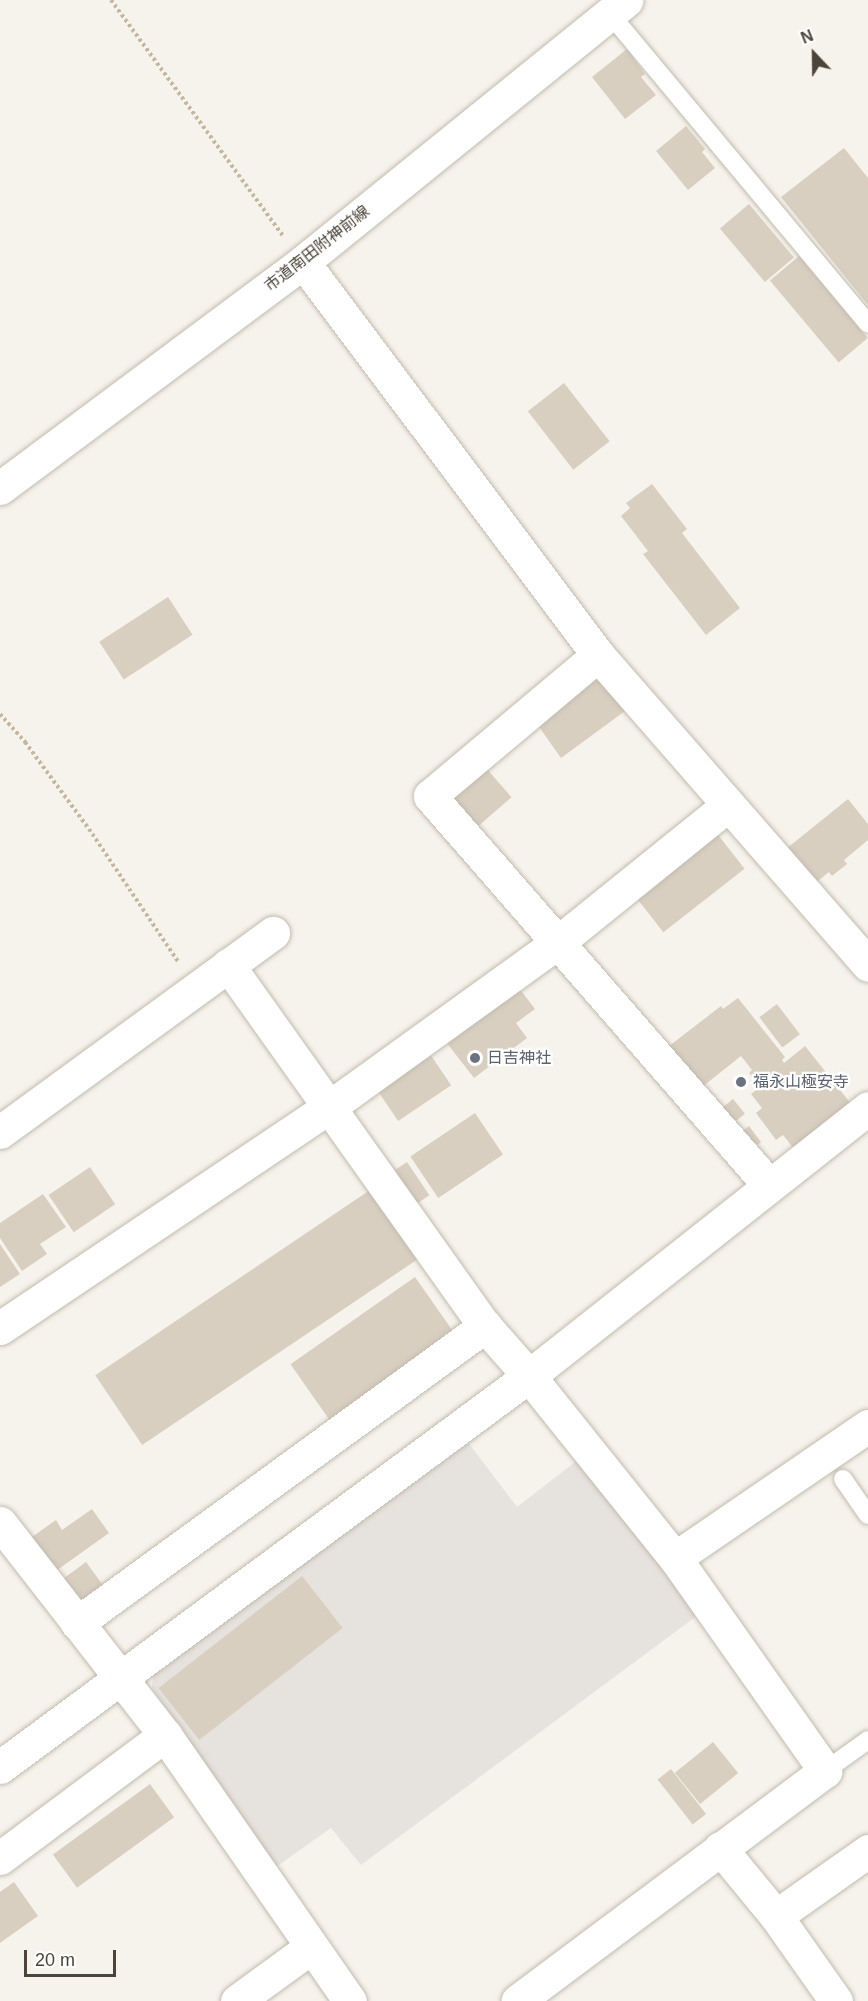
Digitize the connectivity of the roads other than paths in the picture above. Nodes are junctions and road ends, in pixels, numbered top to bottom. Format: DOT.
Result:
graph roads {
  1 [pos="618,7"];
  2 [pos="303,262"];
  3 [pos="868,324"];
  4 [pos="0,488"];
  5 [pos="598,655"];
  6 [pos="727,806"];
  7 [pos="273,933"];
  8 [pos="557,943"];
  9 [pos="228,965"];
  10 [pos="868,965"];
  11 [pos="327,1108"];
  12 [pos="868,1108"];
  13 [pos="0,1132"];
  14 [pos="769,1185"];
  15 [pos="485,1326"];
  16 [pos="0,1328"];
  17 [pos="529,1376"];
  18 [pos="868,1426"];
  19 [pos="843,1479"];
  20 [pos="868,1515"];
  21 [pos="0,1523"];
  22 [pos="675,1558"];
  23 [pos="77,1623"];
  24 [pos="121,1679"];
  25 [pos="165,1735"];
  26 [pos="868,1740"];
  27 [pos="0,1767"];
  28 [pos="825,1771"];
  29 [pos="720,1848"];
  30 [pos="868,1851"];
  31 [pos="0,1858"];
  32 [pos="776,1916"];
  33 [pos="311,1947"];
  34 [pos="237,2001"];
  35 [pos="350,2001"];
  36 [pos="517,2001"];
  37 [pos="836,2001"];
  1 -- 2 [label="street, 市道南田附神前線"];
  1 -- 3 [label="lane"];
  2 -- 4 [label="street, 市道南田附神前線"];
  2 -- 5 [label="street"];
  5 -- 6 [label="street"];
  5 -- 8 [label="street"];
  6 -- 8 [label="street"];
  6 -- 10 [label="street"];
  7 -- 9 [label="street"];
  8 -- 11 [label="street"];
  8 -- 14 [label="street"];
  9 -- 11 [label="street"];
  9 -- 13 [label="street"];
  11 -- 15 [label="street"];
  11 -- 16 [label="street"];
  12 -- 14 [label="street"];
  14 -- 17 [label="street"];
  15 -- 17 [label="street"];
  15 -- 23 [label="street"];
  17 -- 22 [label="street"];
  17 -- 24 [label="street"];
  18 -- 22 [label="street"];
  19 -- 20 [label="lane"];
  21 -- 23 [label="street"];
  22 -- 28 [label="street"];
  23 -- 24 [label="street"];
  24 -- 25 [label="street"];
  24 -- 27 [label="street"];
  25 -- 31 [label="street"];
  25 -- 33 [label="street"];
  26 -- 28 [label="lane"];
  28 -- 29 [label="street"];
  29 -- 32 [label="street"];
  29 -- 36 [label="street"];
  30 -- 32 [label="street"];
  32 -- 37 [label="street"];
  33 -- 34 [label="street"];
  33 -- 35 [label="street"];
}
